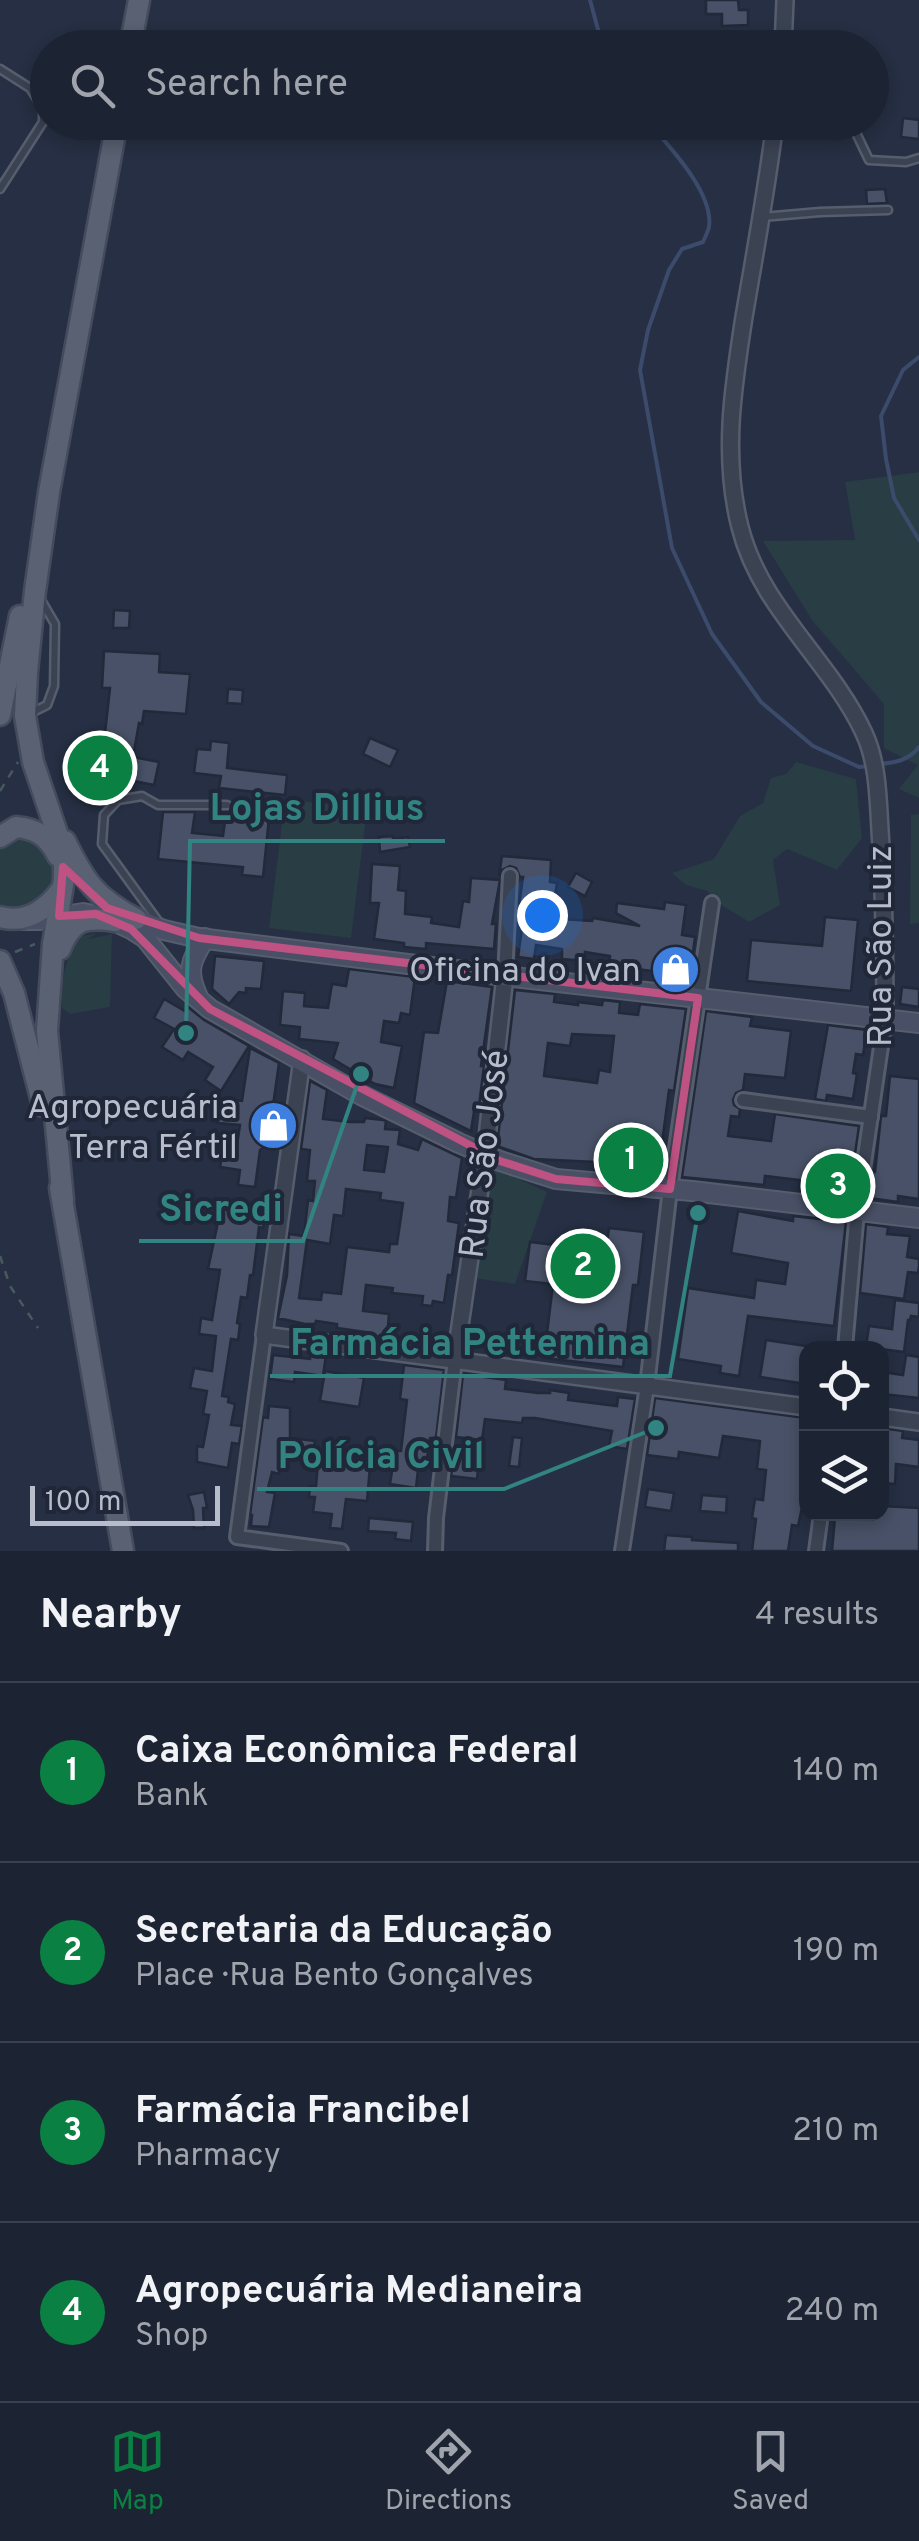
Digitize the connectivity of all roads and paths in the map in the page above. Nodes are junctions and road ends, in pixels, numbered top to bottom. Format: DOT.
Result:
graph roads {
  1 [pos="139,0"];
  2 [pos="785,0"];
  3 [pos="133,30"];
  4 [pos="784,30"];
  5 [pos="0,68"];
  6 [pos="30,88"];
  7 [pos="31,140"];
  8 [pos="114,140"];
  9 [pos="773,140"];
  10 [pos="859,140"];
  11 [pos="919,158"];
  12 [pos="0,190"];
  13 [pos="888,210"];
  14 [pos="761,218"];
  15 [pos="50,492"];
  16 [pos="0,714"];
  17 [pos="32,754"];
  18 [pos="0,791"];
  19 [pos="43,794"];
  20 [pos="227,805"];
  21 [pos="5,831"];
  22 [pos="64,867"];
  23 [pos="510,876"];
  24 [pos="61,890"];
  25 [pos="712,903"];
  26 [pos="59,916"];
  27 [pos="8,919"];
  28 [pos="127,923"];
  29 [pos="164,930"];
  30 [pos="205,938"];
  31 [pos="53,944"];
  32 [pos="8,956"];
  33 [pos="505,976"];
  34 [pos="50,979"];
  35 [pos="698,998"];
  36 [pos="200,1000"];
  37 [pos="886,1019"];
  38 [pos="919,1022"];
  39 [pos="302,1059"];
  40 [pos="743,1100"];
  41 [pos="871,1117"];
  42 [pos="485,1155"];
  43 [pos="670,1189"];
  44 [pos="63,1200"];
  45 [pos="857,1210"];
  46 [pos="919,1218"];
  47 [pos="0,1256"];
  48 [pos="38,1328"];
  49 [pos="264,1335"];
  50 [pos="846,1341"];
  51 [pos="454,1360"];
  52 [pos="648,1386"];
  53 [pos="799,1406"];
  54 [pos="889,1418"];
  55 [pos="919,1422"];
  56 [pos="819,1521"];
  57 [pos="123,1551"];
  58 [pos="341,1551"];
  59 [pos="435,1551"];
  60 [pos="622,1551"];
  61 [pos="816,1551"];
  1 -- 3 [label="main road"];
  2 -- 4 [label="street"];
  5 -- 6 [label="lane"];
  7 -- 12 [label="lane"];
  8 -- 15 [label="main road"];
  9 -- 14 [label="street, Rua São Luiz"];
  10 -- 11 [label="lane"];
  13 -- 14 [label="lane"];
  14 -- 37 [label="street, Rua São Luiz"];
  15 -- 16 [label="main road"];
  15 -- 17 [label="main road"];
  17 -- 18 [label="path"];
  17 -- 19 [label="main road"];
  19 -- 22 [label="main road"];
  19 -- 28 [label="main road"];
  20 -- 29 [label="lane"];
  21 -- 22 [label="main road"];
  22 -- 24 [label="main road"];
  22 -- 28 [label="main road"];
  23 -- 33 [label="street, Rua São José"];
  24 -- 26 [label="main road"];
  24 -- 27 [label="main road"];
  25 -- 35 [label="street"];
  26 -- 27 [label="main road"];
  26 -- 28 [label="main road"];
  26 -- 31 [label="main road"];
  28 -- 29 [label="main road"];
  28 -- 34 [label="main road"];
  28 -- 36 [label="main road"];
  29 -- 30 [label="main road"];
  30 -- 33 [label="main road"];
  30 -- 36 [label="main road"];
  31 -- 32 [label="path"];
  31 -- 34 [label="main road"];
  32 -- 44 [label="main road"];
  33 -- 35 [label="main road"];
  33 -- 42 [label="street, Rua São José"];
  34 -- 44 [label="main road"];
  35 -- 37 [label="main road"];
  35 -- 43 [label="street"];
  36 -- 39 [label="main road"];
  37 -- 38 [label="main road"];
  37 -- 41 [label="street, Rua São Luiz"];
  39 -- 42 [label="main road"];
  39 -- 49 [label="street"];
  40 -- 41 [label="street"];
  41 -- 45 [label="street, Rua São Luiz"];
  42 -- 43 [label="main road"];
  42 -- 51 [label="street, Rua São José"];
  43 -- 45 [label="main road"];
  43 -- 52 [label="street"];
  44 -- 57 [label="main road"];
  45 -- 46 [label="main road"];
  45 -- 50 [label="street, Rua São Luiz"];
  47 -- 48 [label="path"];
  49 -- 51 [label="street"];
  49 -- 58 [label="street"];
  51 -- 52 [label="street"];
  51 -- 59 [label="street, Rua São José"];
  52 -- 53 [label="street"];
  52 -- 60 [label="street"];
  54 -- 55 [label="street"];
  56 -- 61 [label="street"];
}
